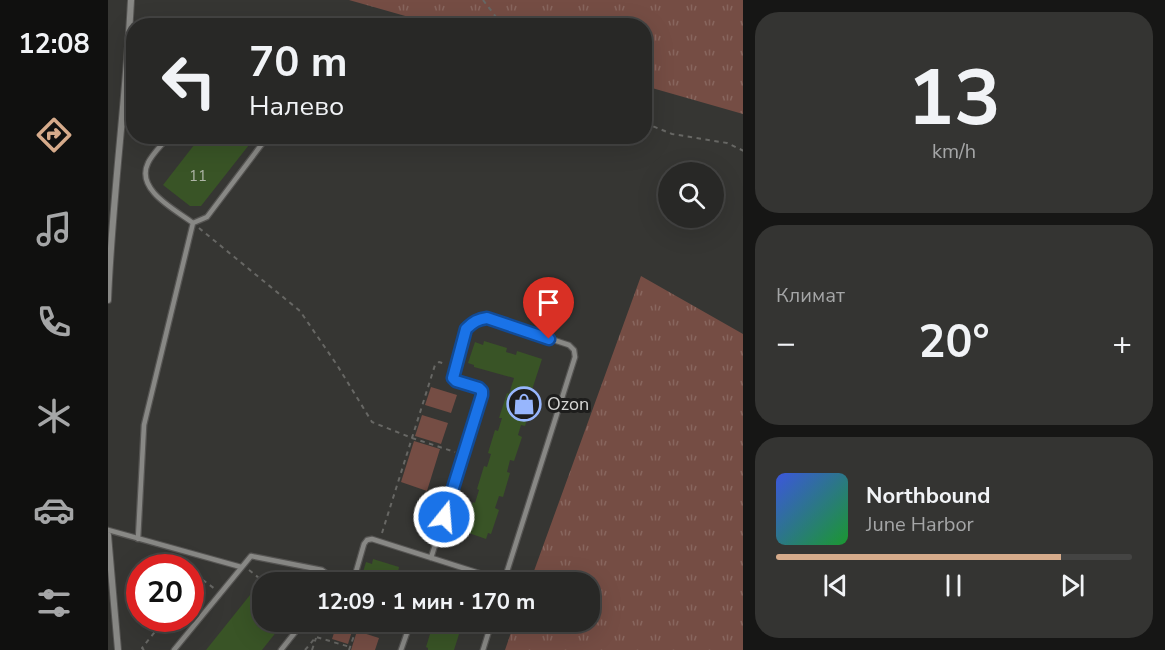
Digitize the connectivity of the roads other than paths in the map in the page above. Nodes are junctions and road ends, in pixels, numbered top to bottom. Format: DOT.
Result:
graph roads {
  1 [pos="131,0"];
  2 [pos="130,18"];
  3 [pos="126,66"];
  4 [pos="122,118"];
  5 [pos="126,118"];
  6 [pos="163,144"];
  7 [pos="262,144"];
  8 [pos="193,223"];
  9 [pos="108,300"];
  10 [pos="108,533"];
  11 [pos="138,539"];
  12 [pos="431,558"];
  13 [pos="241,566"];
  14 [pos="325,572"];
  15 [pos="355,572"];
  16 [pos="475,572"];
  17 [pos="507,572"];
  18 [pos="295,632"];
  19 [pos="407,632"];
  20 [pos="489,632"];
  21 [pos="118,650"];
  22 [pos="174,650"];
  23 [pos="281,650"];
  24 [pos="401,650"];
  25 [pos="483,650"];
  1 -- 2 [label="street"];
  3 -- 4 [label="street"];
  4 -- 5 [label="lane"];
  4 -- 9 [label="street"];
  6 -- 8 [label="lane"];
  7 -- 8 [label="lane"];
  8 -- 11 [label="lane"];
  10 -- 11 [label="lane"];
  10 -- 21 [label="street"];
  11 -- 13 [label="lane"];
  12 -- 15 [label="lane"];
  12 -- 16 [label="lane"];
  12 -- 17 [label="lane"];
  13 -- 14 [label="lane"];
  13 -- 22 [label="lane"];
  18 -- 23 [label="lane"];
  19 -- 24 [label="lane"];
  20 -- 25 [label="lane"];
}
